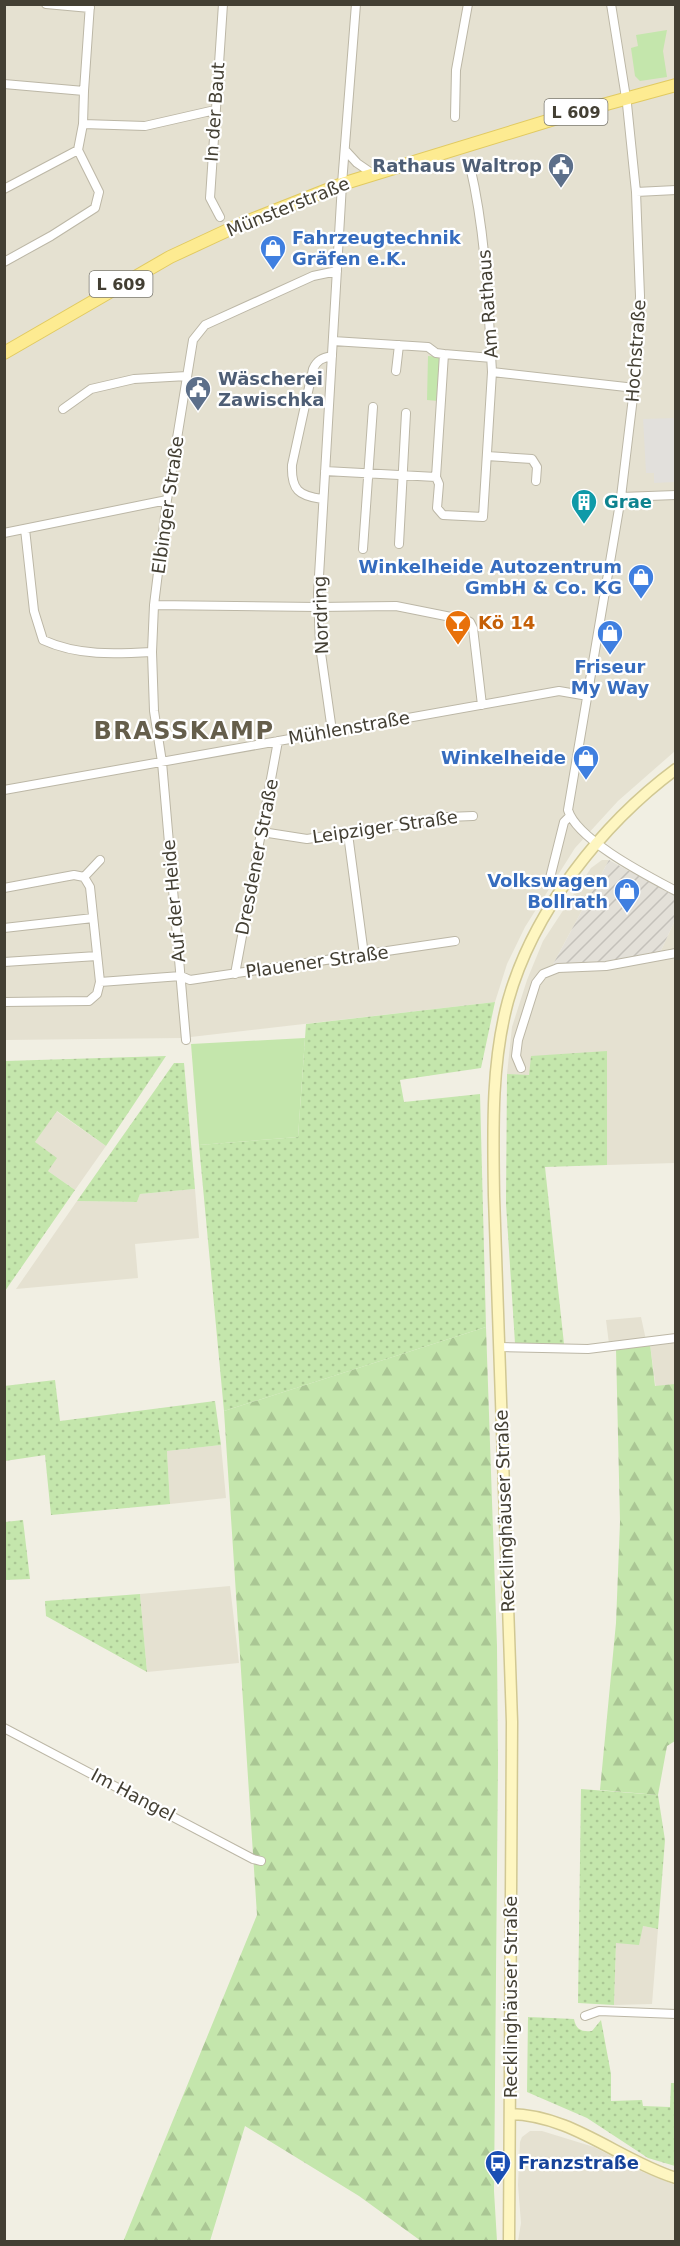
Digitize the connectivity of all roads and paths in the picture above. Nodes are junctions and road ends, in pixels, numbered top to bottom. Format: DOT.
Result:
graph roads {
  1 [pos="46,4"];
  2 [pos="223,4"];
  3 [pos="356,4"];
  4 [pos="468,4"];
  5 [pos="611,4"];
  6 [pos="90,6"];
  7 [pos="4,84"];
  8 [pos="675,85"];
  9 [pos="84,91"];
  10 [pos="626,98"];
  11 [pos="215,110"];
  12 [pos="455,117"];
  13 [pos="83,124"];
  14 [pos="78,150"];
  15 [pos="345,150"];
  16 [pos="470,166"];
  17 [pos="373,174"];
  18 [pos="342,184"];
  19 [pos="4,189"];
  20 [pos="675,189"];
  21 [pos="636,192"];
  22 [pos="220,217"];
  23 [pos="4,262"];
  24 [pos="337,270"];
  25 [pos="333,341"];
  26 [pos="399,345"];
  27 [pos="4,353"];
  28 [pos="444,354"];
  29 [pos="332,356"];
  30 [pos="492,358"];
  31 [pos="396,371"];
  32 [pos="492,372"];
  33 [pos="187,376"];
  34 [pos="635,388"];
  35 [pos="373,407"];
  36 [pos="63,409"];
  37 [pos="406,413"];
  38 [pos="487,456"];
  39 [pos="325,471"];
  40 [pos="368,474"];
  41 [pos="402,474"];
  42 [pos="436,477"];
  43 [pos="536,481"];
  44 [pos="675,495"];
  45 [pos="621,497"];
  46 [pos="322,499"];
  47 [pos="167,500"];
  48 [pos="25,529"];
  49 [pos="4,532"];
  50 [pos="399,544"];
  51 [pos="363,549"];
  52 [pos="154,605"];
  53 [pos="318,607"];
  54 [pos="152,652"];
  55 [pos="588,696"];
  56 [pos="482,705"];
  57 [pos="332,731"];
  58 [pos="279,741"];
  59 [pos="162,762"];
  60 [pos="675,769"];
  61 [pos="4,790"];
  62 [pos="473,816"];
  63 [pos="570,816"];
  64 [pos="262,832"];
  65 [pos="348,834"];
  66 [pos="596,841"];
  67 [pos="100,860"];
  68 [pos="84,877"];
  69 [pos="549,882"];
  70 [pos="4,888"];
  71 [pos="675,891"];
  72 [pos="93,918"];
  73 [pos="4,928"];
  74 [pos="455,941"];
  75 [pos="675,953"];
  76 [pos="364,955"];
  77 [pos="97,956"];
  78 [pos="4,962"];
  79 [pos="235,974"];
  80 [pos="181,976"];
  81 [pos="100,982"];
  82 [pos="4,1002"];
  83 [pos="186,1040"];
  84 [pos="521,1068"];
  85 [pos="675,1338"];
  86 [pos="499,1347"];
  87 [pos="4,1728"];
  88 [pos="261,1861"];
  89 [pos="675,2014"];
  90 [pos="585,2016"];
  91 [pos="510,2114"];
  92 [pos="675,2178"];
  93 [pos="509,2241"];
  1 -- 6 [label="street"];
  2 -- 11 [label="street, In der Baut"];
  3 -- 15 [label="street, Nordring"];
  4 -- 12 [label="street"];
  5 -- 10 [label="street, Hochstraße"];
  6 -- 9 [label="street"];
  7 -- 9 [label="street"];
  8 -- 10 [label="main road, L 609"];
  9 -- 13 [label="street"];
  10 -- 17 [label="main road, Münsterstraße / L 609"];
  10 -- 21 [label="street, Hochstraße"];
  11 -- 13 [label="street"];
  11 -- 22 [label="street, In der Baut"];
  13 -- 14 [label="street"];
  14 -- 19 [label="street"];
  14 -- 23 [label="street"];
  15 -- 17 [label="street"];
  15 -- 18 [label="street, Nordring"];
  16 -- 30 [label="street, Am Rathaus"];
  17 -- 18 [label="main road, Münsterstraße / L 609"];
  18 -- 24 [label="street, Nordring"];
  18 -- 27 [label="main road, Münsterstraße / L 609"];
  20 -- 21 [label="street"];
  21 -- 34 [label="street, Hochstraße"];
  24 -- 25 [label="street, Nordring"];
  24 -- 33 [label="street, Elbinger Straße"];
  25 -- 26 [label="street"];
  25 -- 29 [label="street, Nordring"];
  26 -- 28 [label="street"];
  26 -- 31 [label="street"];
  28 -- 30 [label="street"];
  28 -- 42 [label="street"];
  29 -- 39 [label="street, Nordring"];
  29 -- 46 [label="street"];
  30 -- 32 [label="street, Am Rathaus"];
  32 -- 34 [label="street, Am Rathaus"];
  32 -- 38 [label="street"];
  33 -- 36 [label="street"];
  33 -- 47 [label="street, Elbinger Straße"];
  34 -- 45 [label="street, Hochstraße"];
  35 -- 40 [label="street"];
  37 -- 41 [label="street"];
  38 -- 42 [label="street"];
  38 -- 43 [label="street"];
  39 -- 40 [label="street"];
  39 -- 46 [label="street, Nordring"];
  40 -- 41 [label="street"];
  40 -- 51 [label="street"];
  41 -- 42 [label="street"];
  41 -- 50 [label="street"];
  44 -- 45 [label="street"];
  45 -- 55 [label="street, Hochstraße"];
  46 -- 53 [label="street, Nordring"];
  47 -- 48 [label="street"];
  47 -- 52 [label="street, Elbinger Straße"];
  48 -- 49 [label="street"];
  48 -- 54 [label="street"];
  52 -- 53 [label="street"];
  52 -- 54 [label="street, Elbinger Straße"];
  53 -- 56 [label="street"];
  53 -- 57 [label="street, Nordring"];
  54 -- 59 [label="street, Elbinger Straße"];
  55 -- 56 [label="street, Mühlenstraße"];
  55 -- 63 [label="street"];
  56 -- 57 [label="street, Mühlenstraße"];
  57 -- 58 [label="street, Mühlenstraße"];
  58 -- 59 [label="street, Mühlenstraße"];
  58 -- 64 [label="street, Dresdener Straße"];
  59 -- 61 [label="street, Mühlenstraße"];
  59 -- 80 [label="street, Auf der Heide"];
  60 -- 66 [label="main road, Recklinghäuser Straße"];
  62 -- 65 [label="street, Leipziger Straße"];
  63 -- 66 [label="street"];
  63 -- 69 [label="street"];
  64 -- 65 [label="street, Leipziger Straße"];
  64 -- 79 [label="street, Dresdener Straße"];
  65 -- 76 [label="street"];
  66 -- 71 [label="street"];
  66 -- 86 [label="main road, Recklinghäuser Straße"];
  67 -- 68 [label="street"];
  68 -- 70 [label="street"];
  68 -- 72 [label="street"];
  72 -- 73 [label="street"];
  72 -- 77 [label="street"];
  74 -- 76 [label="street, Plauener Straße"];
  75 -- 84 [label="street"];
  76 -- 79 [label="street, Plauener Straße"];
  77 -- 78 [label="street"];
  77 -- 81 [label="street"];
  79 -- 80 [label="street, Plauener Straße"];
  80 -- 81 [label="street, Plauener Straße"];
  80 -- 83 [label="street, Auf der Heide"];
  81 -- 82 [label="street"];
  85 -- 86 [label="street"];
  86 -- 91 [label="main road, Recklinghäuser Straße"];
  87 -- 88 [label="street, Im Hangel"];
  89 -- 90 [label="street"];
  91 -- 92 [label="main road"];
  91 -- 93 [label="main road, Recklinghäuser Straße"];
}
